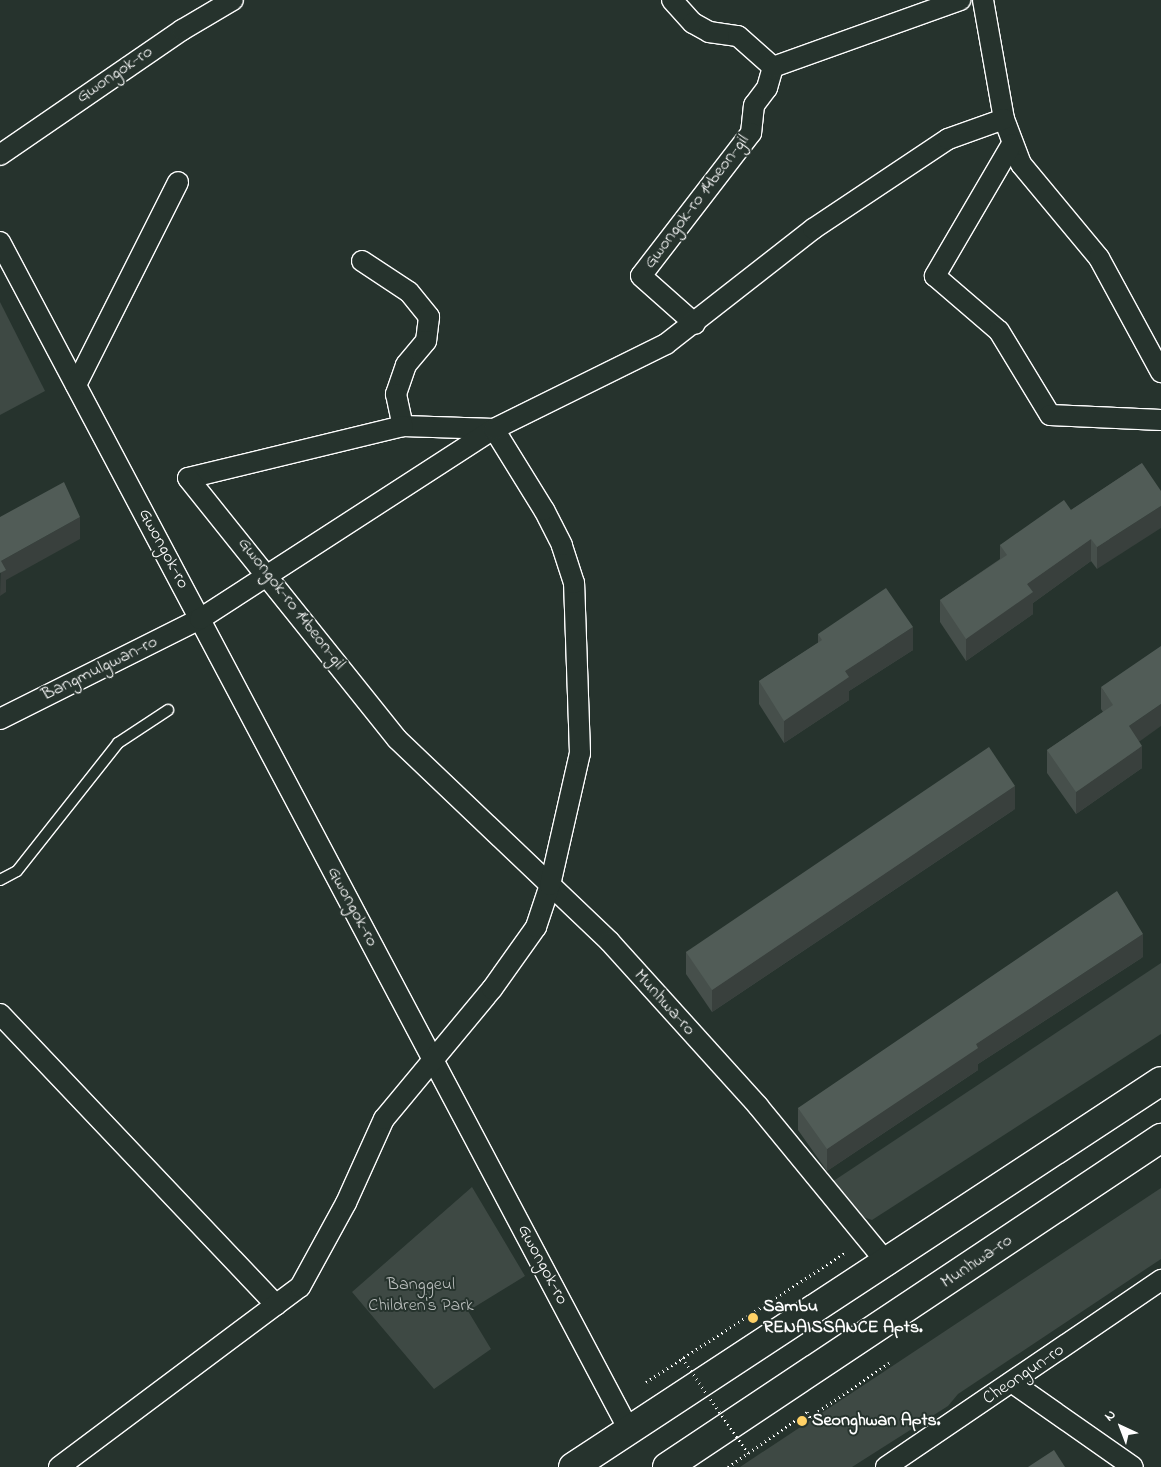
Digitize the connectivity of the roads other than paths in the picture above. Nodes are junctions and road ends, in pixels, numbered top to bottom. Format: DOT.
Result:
graph roads {
  1 [pos="233,0"];
  2 [pos="672,0"];
  3 [pos="960,0"];
  4 [pos="983,0"];
  5 [pos="773,67"];
  6 [pos="1004,119"];
  7 [pos="1012,144"];
  8 [pos="0,155"];
  9 [pos="178,182"];
  10 [pos="0,242"];
  11 [pos="362,261"];
  12 [pos="695,324"];
  13 [pos="1161,372"];
  14 [pos="76,385"];
  15 [pos="1161,420"];
  16 [pos="403,426"];
  17 [pos="494,429"];
  18 [pos="269,575"];
  19 [pos="200,619"];
  20 [pos="168,710"];
  21 [pos="0,719"];
  22 [pos="0,880"];
  23 [pos="550,885"];
  24 [pos="0,1014"];
  25 [pos="432,1058"];
  26 [pos="1161,1081"];
  27 [pos="1161,1138"];
  28 [pos="888,1264"];
  29 [pos="1161,1280"];
  30 [pos="276,1305"];
  31 [pos="1013,1383"];
  32 [pos="630,1430"];
  33 [pos="59,1467"];
  34 [pos="573,1467"];
  35 [pos="667,1467"];
  36 [pos="886,1467"];
  37 [pos="1132,1467"];
  1 -- 8 [label="street, Gwongok-ro"];
  2 -- 5 [label="street"];
  3 -- 5 [label="street"];
  4 -- 6 [label="street"];
  5 -- 12 [label="street, Gwongok-ro 14beon-gil"];
  6 -- 7 [label="street"];
  6 -- 12 [label="street, Gwongok-ro 14beon-gil"];
  7 -- 13 [label="street"];
  7 -- 15 [label="street"];
  9 -- 14 [label="street"];
  10 -- 14 [label="street, Gwongok-ro"];
  11 -- 16 [label="street"];
  12 -- 17 [label="street, Gwongok-ro 14beon-gil"];
  14 -- 19 [label="street, Gwongok-ro"];
  16 -- 17 [label="street, Gwongok-ro 14beon-gil"];
  16 -- 18 [label="street, Gwongok-ro 14beon-gil"];
  17 -- 18 [label="street, Bangmulgwan-ro"];
  17 -- 23 [label="street"];
  18 -- 19 [label="street, Bangmulgwan-ro"];
  18 -- 23 [label="street, Gwongok-ro 14beon-gil"];
  19 -- 21 [label="street, Bangmulgwan-ro"];
  19 -- 25 [label="street, Gwongok-ro"];
  20 -- 22 [label="lane"];
  23 -- 25 [label="street"];
  23 -- 28 [label="street, Munhwa-ro"];
  24 -- 30 [label="street"];
  25 -- 30 [label="street"];
  25 -- 32 [label="street, Gwongok-ro"];
  26 -- 28 [label="main road"];
  27 -- 35 [label="main road, Munhwa-ro"];
  28 -- 32 [label="main road"];
  29 -- 31 [label="street, Cheongun-ro"];
  30 -- 33 [label="street"];
  31 -- 36 [label="street, Cheongun-ro"];
  31 -- 37 [label="street"];
  32 -- 34 [label="main road"];
}
